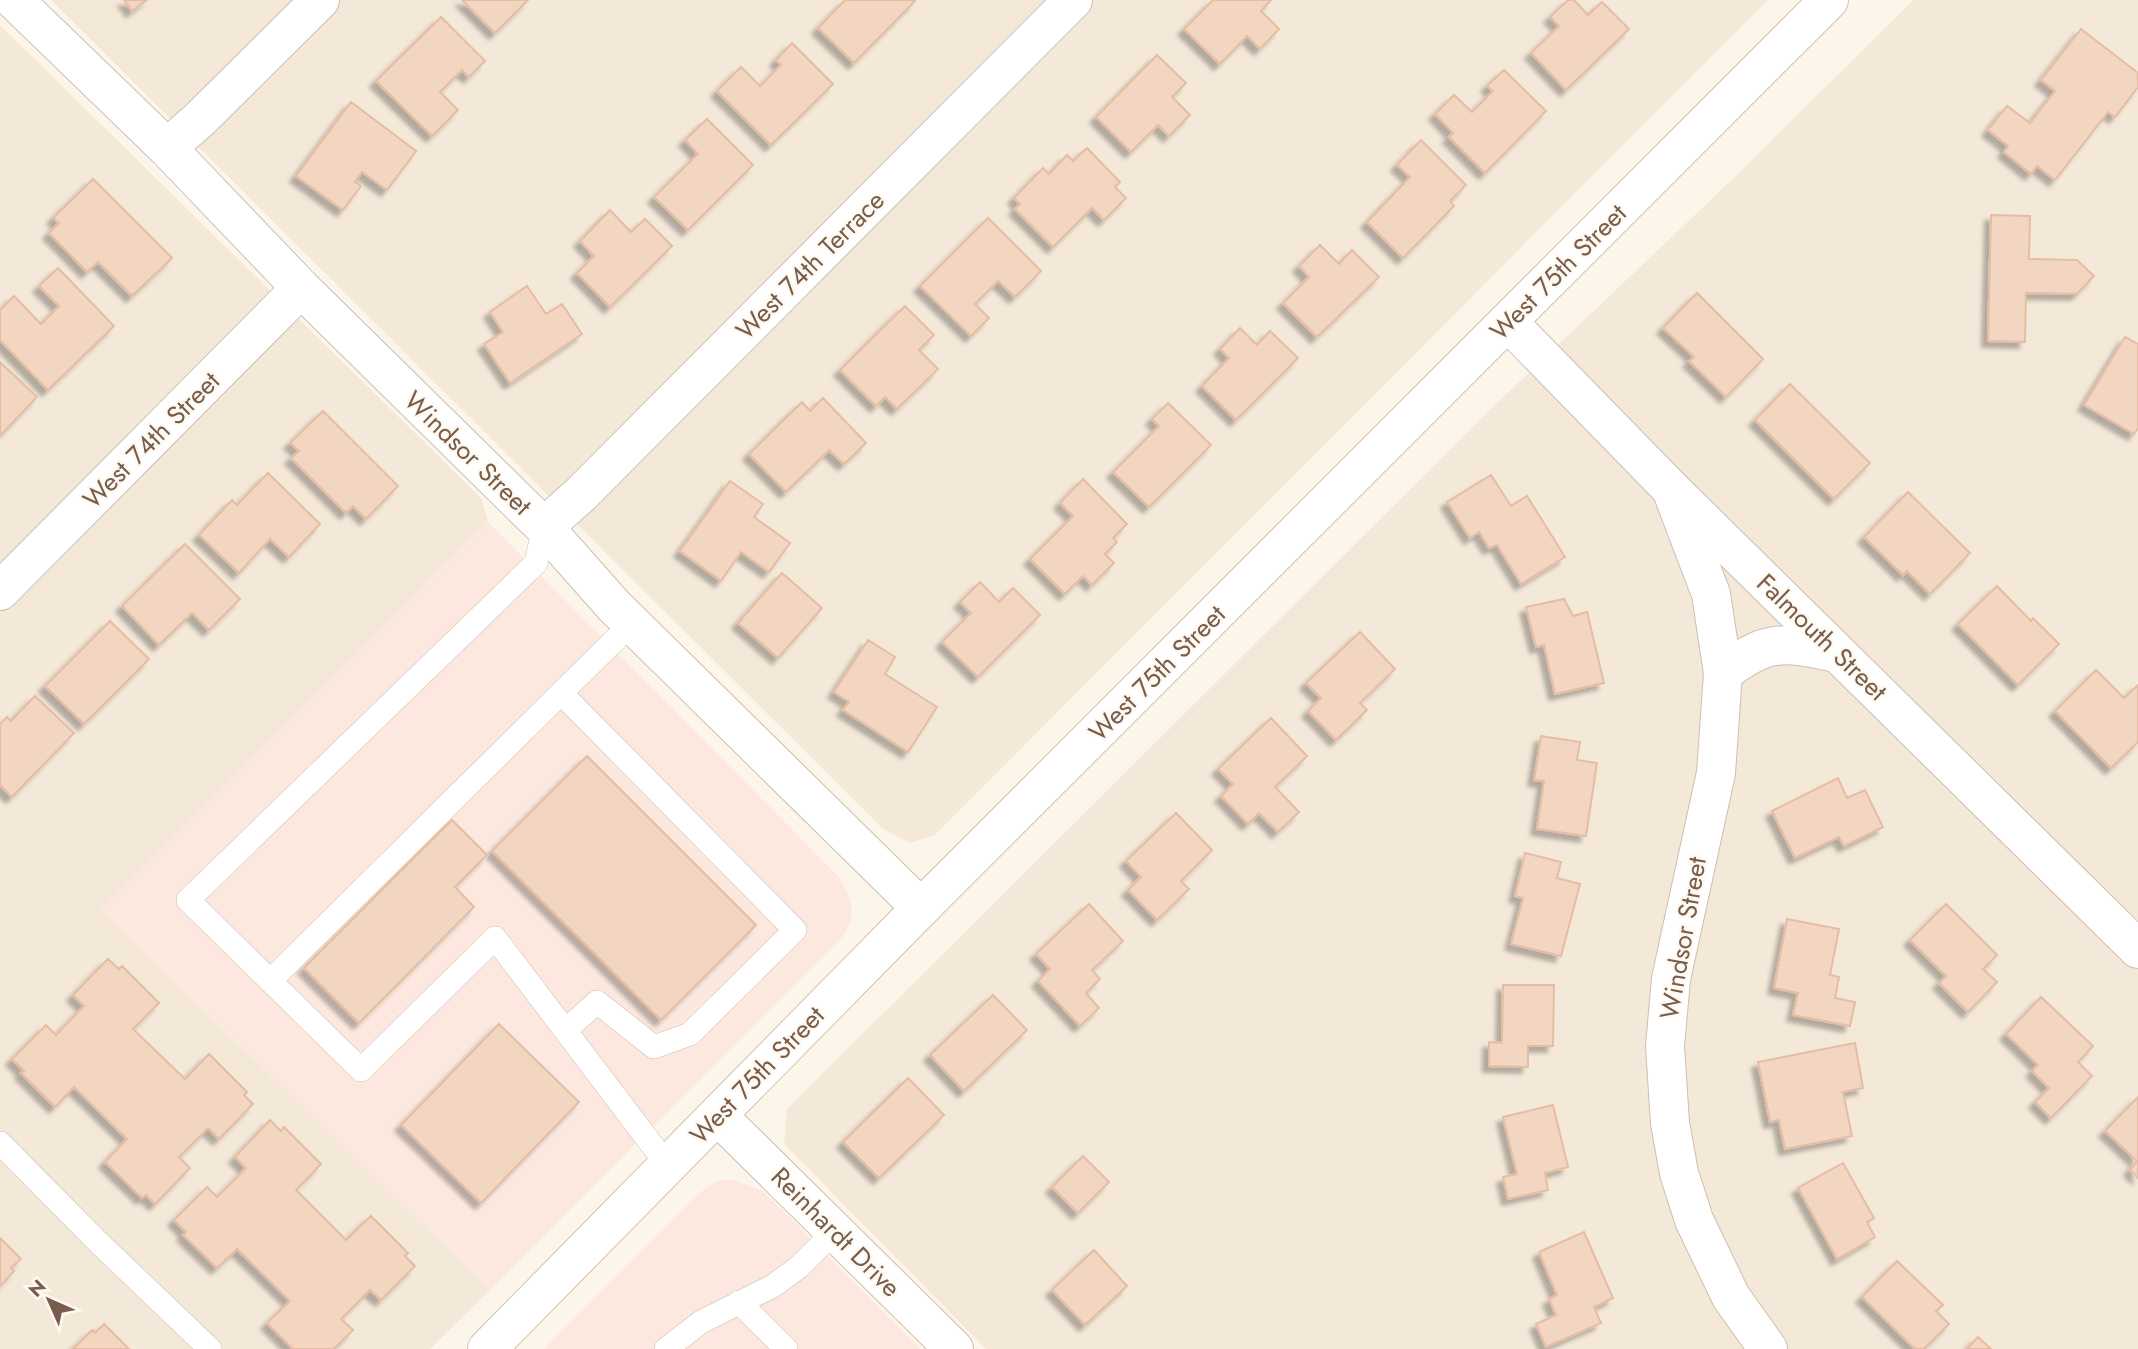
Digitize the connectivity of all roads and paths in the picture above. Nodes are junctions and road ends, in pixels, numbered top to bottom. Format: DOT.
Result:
graph roads {
  1 [pos="14,0"];
  2 [pos="320,0"];
  3 [pos="1073,0"];
  4 [pos="1829,0"];
  5 [pos="167,148"];
  6 [pos="301,288"];
  7 [pos="1508,322"];
  8 [pos="1671,489"];
  9 [pos="544,527"];
  10 [pos="0,591"];
  11 [pos="631,624"];
  12 [pos="1836,653"];
  13 [pos="1723,673"];
  14 [pos="562,694"];
  15 [pos="921,908"];
  16 [pos="2138,948"];
  17 [pos="270,981"];
  18 [pos="566,1030"];
  19 [pos="718,1116"];
  20 [pos="0,1143"];
  21 [pos="668,1166"];
  22 [pos="835,1231"];
  23 [pos="739,1302"];
  24 [pos="209,1349"];
  25 [pos="487,1349"];
  26 [pos="666,1349"];
  27 [pos="786,1349"];
  28 [pos="954,1349"];
  29 [pos="1768,1349"];
  1 -- 5 [label="street, Windsor Street"];
  2 -- 5 [label="street"];
  3 -- 9 [label="street, West 74th Terrace"];
  4 -- 7 [label="street, West 75th Street"];
  5 -- 6 [label="street, Windsor Street"];
  6 -- 9 [label="street, Windsor Street"];
  6 -- 10 [label="street, West 74th Street"];
  7 -- 8 [label="street, Falmouth Street"];
  7 -- 15 [label="street, West 75th Street"];
  8 -- 12 [label="street, Falmouth Street"];
  8 -- 13 [label="street, Windsor Street"];
  9 -- 11 [label="street, Windsor Street"];
  9 -- 17 [label="lane"];
  11 -- 14 [label="lane"];
  11 -- 15 [label="street, Windsor Street"];
  12 -- 13 [label="street"];
  12 -- 16 [label="street, Falmouth Street"];
  13 -- 29 [label="street, Windsor Street"];
  14 -- 17 [label="lane"];
  14 -- 18 [label="lane"];
  15 -- 19 [label="street, West 75th Street"];
  17 -- 18 [label="lane"];
  18 -- 21 [label="lane"];
  19 -- 21 [label="street, West 75th Street"];
  19 -- 22 [label="street, Reinhardt Drive"];
  20 -- 24 [label="lane"];
  21 -- 25 [label="street, West 75th Street"];
  22 -- 23 [label="lane"];
  22 -- 28 [label="street, Reinhardt Drive"];
  23 -- 26 [label="lane"];
  23 -- 27 [label="lane"];
}
